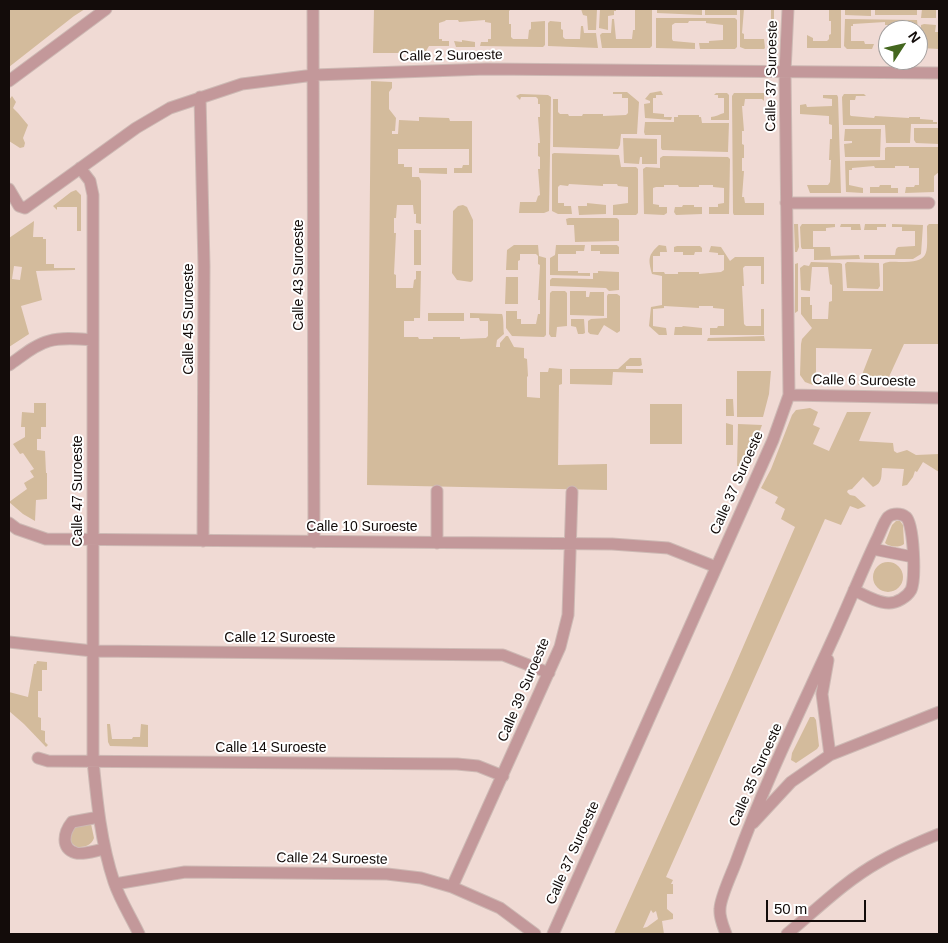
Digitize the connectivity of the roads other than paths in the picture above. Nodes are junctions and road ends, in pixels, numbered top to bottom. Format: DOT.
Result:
graph roads {
  1 [pos="106,9"];
  2 [pos="313,9"];
  3 [pos="788,9"];
  4 [pos="785,72"];
  5 [pos="939,73"];
  6 [pos="314,75"];
  7 [pos="9,81"];
  8 [pos="200,97"];
  9 [pos="80,168"];
  10 [pos="9,189"];
  11 [pos="786,203"];
  12 [pos="929,203"];
  13 [pos="93,340"];
  14 [pos="9,366"];
  15 [pos="789,395"];
  16 [pos="939,398"];
  17 [pos="438,491"];
  18 [pos="572,492"];
  19 [pos="9,522"];
  20 [pos="93,540"];
  21 [pos="203,541"];
  22 [pos="314,542"];
  23 [pos="437,543"];
  24 [pos="571,544"];
  25 [pos="872,549"];
  26 [pos="913,557"];
  27 [pos="716,567"];
  28 [pos="854,590"];
  29 [pos="836,632"];
  30 [pos="9,642"];
  31 [pos="93,651"];
  32 [pos="549,673"];
  33 [pos="939,712"];
  34 [pos="830,755"];
  35 [pos="38,758"];
  36 [pos="93,761"];
  37 [pos="503,776"];
  38 [pos="99,817"];
  39 [pos="747,830"];
  40 [pos="939,834"];
  41 [pos="105,849"];
  42 [pos="114,884"];
  43 [pos="452,887"];
  44 [pos="139,934"];
  45 [pos="535,934"];
  46 [pos="553,934"];
  47 [pos="726,934"];
  48 [pos="787,934"];
  1 -- 7 [label="street"];
  2 -- 6 [label="street, Calle 43 Suroeste"];
  3 -- 4 [label="street, Calle 37 Suroeste"];
  4 -- 5 [label="street, Calle 2 Suroeste"];
  4 -- 6 [label="street, Calle 2 Suroeste"];
  4 -- 11 [label="street, Calle 37 Suroeste"];
  6 -- 8 [label="street, Calle 2 Suroeste"];
  6 -- 22 [label="street, Calle 43 Suroeste"];
  8 -- 9 [label="street, Calle 2 Suroeste"];
  8 -- 21 [label="street, Calle 45 Suroeste"];
  9 -- 10 [label="street, Calle 2 Suroeste"];
  9 -- 13 [label="street, Calle 47 Suroeste"];
  11 -- 12 [label="street"];
  11 -- 15 [label="street, Calle 37 Suroeste"];
  13 -- 14 [label="street"];
  13 -- 20 [label="street, Calle 47 Suroeste"];
  15 -- 16 [label="street, Calle 6 Suroeste"];
  15 -- 27 [label="street, Calle 37 Suroeste"];
  17 -- 23 [label="street"];
  18 -- 24 [label="street, Calle 39 Suroeste"];
  19 -- 20 [label="street, Calle 10 Suroeste"];
  20 -- 21 [label="street, Calle 10 Suroeste"];
  20 -- 31 [label="street, Calle 47 Suroeste"];
  21 -- 22 [label="street, Calle 10 Suroeste"];
  22 -- 23 [label="street, Calle 10 Suroeste"];
  23 -- 24 [label="street, Calle 10 Suroeste"];
  24 -- 27 [label="street, Calle 10 Suroeste"];
  24 -- 32 [label="street, Calle 39 Suroeste"];
  25 -- 26 [label="street"];
  25 -- 26 [label="street, Calle 35 Suroeste"];
  25 -- 28 [label="street, Calle 35 Suroeste"];
  26 -- 28 [label="street, Calle 35 Suroeste"];
  27 -- 46 [label="street, Calle 37 Suroeste"];
  28 -- 29 [label="street, Calle 35 Suroeste"];
  29 -- 34 [label="street, Calle 35 Suroeste"];
  29 -- 39 [label="street, Calle 35 Suroeste"];
  30 -- 31 [label="street, Calle 12 Suroeste"];
  31 -- 32 [label="street, Calle 12 Suroeste"];
  31 -- 36 [label="street, Calle 47 Suroeste"];
  32 -- 37 [label="street, Calle 39 Suroeste"];
  33 -- 34 [label="street"];
  34 -- 39 [label="street"];
  35 -- 36 [label="street, Calle 14 Suroeste"];
  36 -- 37 [label="street, Calle 14 Suroeste"];
  36 -- 38 [label="street, Calle 47 Suroeste"];
  37 -- 43 [label="street, Calle 39 Suroeste"];
  38 -- 41 [label="street, Calle 47 Suroeste"];
  38 -- 41 [label="street"];
  39 -- 47 [label="street, Calle 35 Suroeste"];
  40 -- 48 [label="street"];
  41 -- 42 [label="street, Calle 47 Suroeste"];
  42 -- 43 [label="street, Calle 24 Suroeste"];
  42 -- 44 [label="street, Calle 47 Suroeste"];
  43 -- 45 [label="street, Calle 24 Suroeste"];
}
